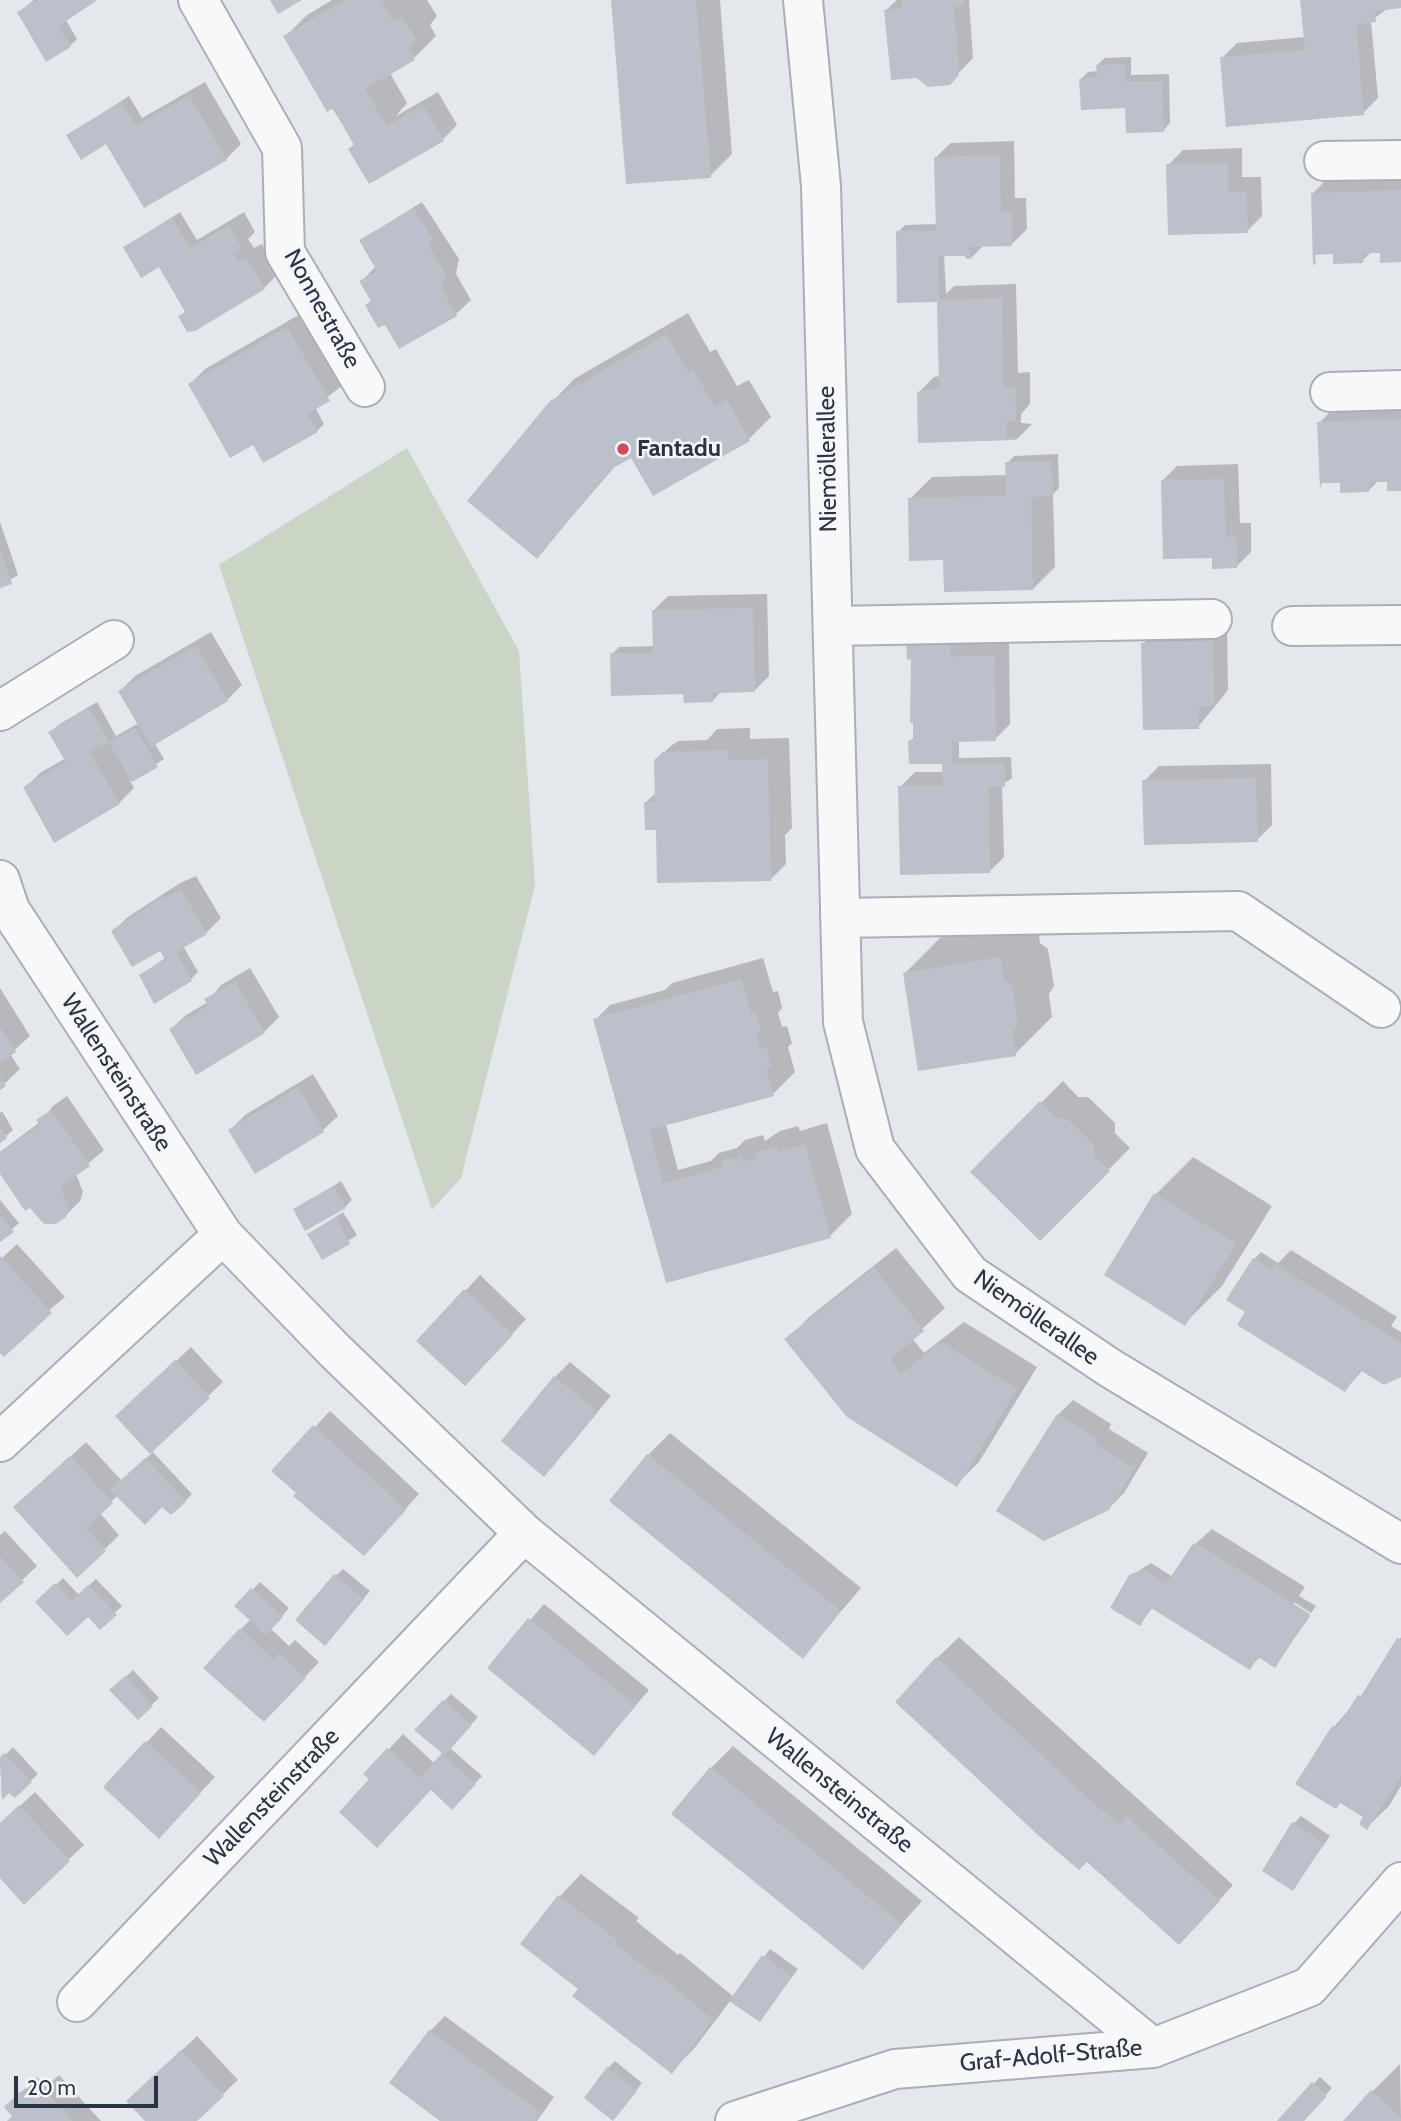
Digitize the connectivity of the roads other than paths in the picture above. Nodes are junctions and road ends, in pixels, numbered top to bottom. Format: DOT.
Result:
graph roads {
  1 [pos="198,0"];
  2 [pos="803,0"];
  3 [pos="1401,160"];
  4 [pos="1324,161"];
  5 [pos="365,387"];
  6 [pos="1401,390"];
  7 [pos="1330,392"];
  8 [pos="1212,619"];
  9 [pos="1401,625"];
  10 [pos="833,626"];
  11 [pos="1292,626"];
  12 [pos="114,640"];
  13 [pos="0,710"];
  14 [pos="3,902"];
  15 [pos="840,918"];
  16 [pos="1381,1008"];
  17 [pos="223,1235"];
  18 [pos="0,1442"];
  19 [pos="524,1533"];
  20 [pos="1401,1544"];
  21 [pos="1396,1899"];
  22 [pos="77,2002"];
  23 [pos="1153,2048"];
  24 [pos="735,2121"];
  1 -- 5 [label="street, Nonnestraße"];
  2 -- 10 [label="street, Niemöllerallee"];
  3 -- 4 [label="street"];
  6 -- 7 [label="street"];
  8 -- 10 [label="street"];
  9 -- 11 [label="street"];
  10 -- 15 [label="street, Niemöllerallee"];
  12 -- 13 [label="street"];
  14 -- 17 [label="street, Wallensteinstraße"];
  15 -- 16 [label="street"];
  15 -- 20 [label="street, Niemöllerallee"];
  17 -- 18 [label="street"];
  17 -- 19 [label="street, Wallensteinstraße"];
  19 -- 22 [label="street, Wallensteinstraße"];
  19 -- 23 [label="street, Wallensteinstraße"];
  21 -- 23 [label="street, Graf-Adolf-Straße"];
  23 -- 24 [label="street, Graf-Adolf-Straße"];
}
